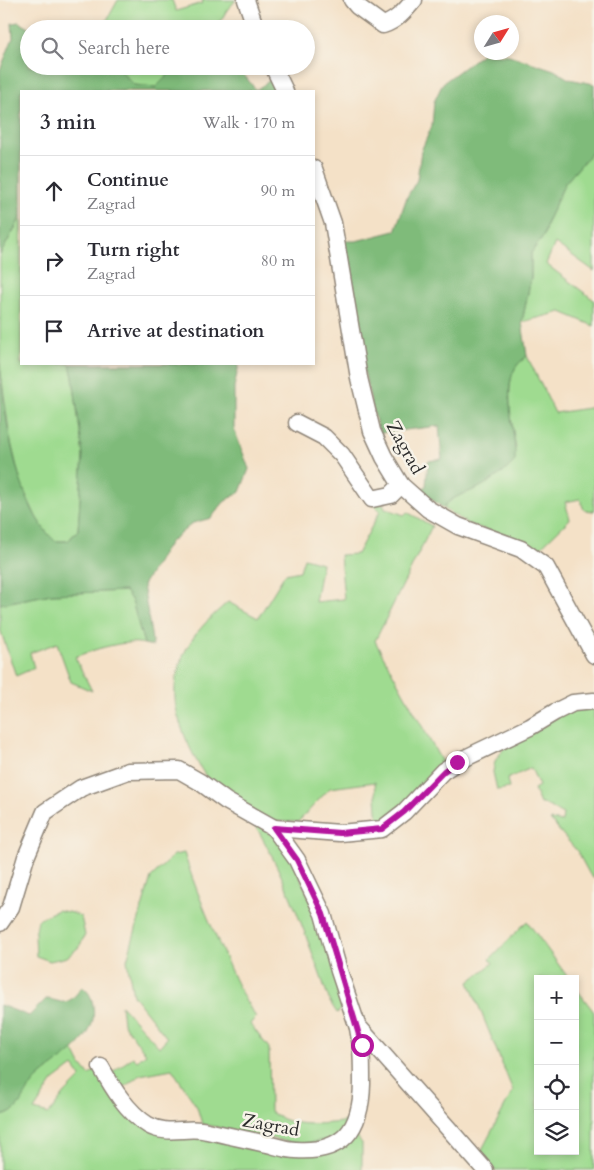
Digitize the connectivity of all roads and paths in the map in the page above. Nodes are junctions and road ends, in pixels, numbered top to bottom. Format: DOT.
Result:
graph roads {
  1 [pos="246,0"];
  2 [pos="352,0"];
  3 [pos="414,0"];
  4 [pos="253,20"];
  5 [pos="277,75"];
  6 [pos="285,90"];
  7 [pos="315,172"];
  8 [pos="297,423"];
  9 [pos="401,485"];
  10 [pos="594,656"];
  11 [pos="594,701"];
  12 [pos="274,828"];
  13 [pos="0,922"];
  14 [pos="358,1025"];
  15 [pos="100,1067"];
  16 [pos="485,1170"];
  1 -- 4 [label="street"];
  2 -- 3 [label="street"];
  5 -- 6 [label="street"];
  7 -- 9 [label="street, Zagrad"];
  8 -- 9 [label="street"];
  9 -- 10 [label="street, Zagrad"];
  11 -- 12 [label="street, Zagrad"];
  12 -- 13 [label="street, Zagrad"];
  12 -- 14 [label="street, Zagrad"];
  14 -- 15 [label="street, Zagrad"];
  14 -- 16 [label="street, Zagrad"];
}
